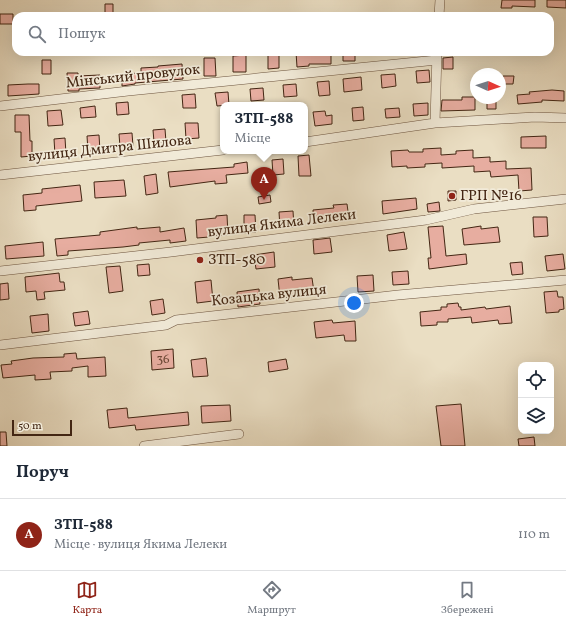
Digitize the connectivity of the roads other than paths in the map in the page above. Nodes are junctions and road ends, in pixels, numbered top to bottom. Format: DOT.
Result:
graph roads {
  1 [pos="440,0"];
  2 [pos="439,12"];
  3 [pos="437,56"];
  4 [pos="0,106"];
  5 [pos="566,118"];
  6 [pos="435,123"];
  7 [pos="308,142"];
  8 [pos="220,150"];
  9 [pos="0,175"];
  10 [pos="566,199"];
  11 [pos="0,271"];
  12 [pos="566,280"];
  13 [pos="0,345"];
  14 [pos="239,434"];
  15 [pos="144,446"];
  1 -- 2 [label="street"];
  3 -- 4 [label="street, Мінський провулок"];
  3 -- 6 [label="street"];
  5 -- 6 [label="street"];
  6 -- 7 [label="street"];
  8 -- 9 [label="street, вулиця Дмитра Шилова"];
  10 -- 11 [label="street, вулиця Якима Лелеки"];
  12 -- 13 [label="street, Козацька вулиця"];
  14 -- 15 [label="street"];
}
